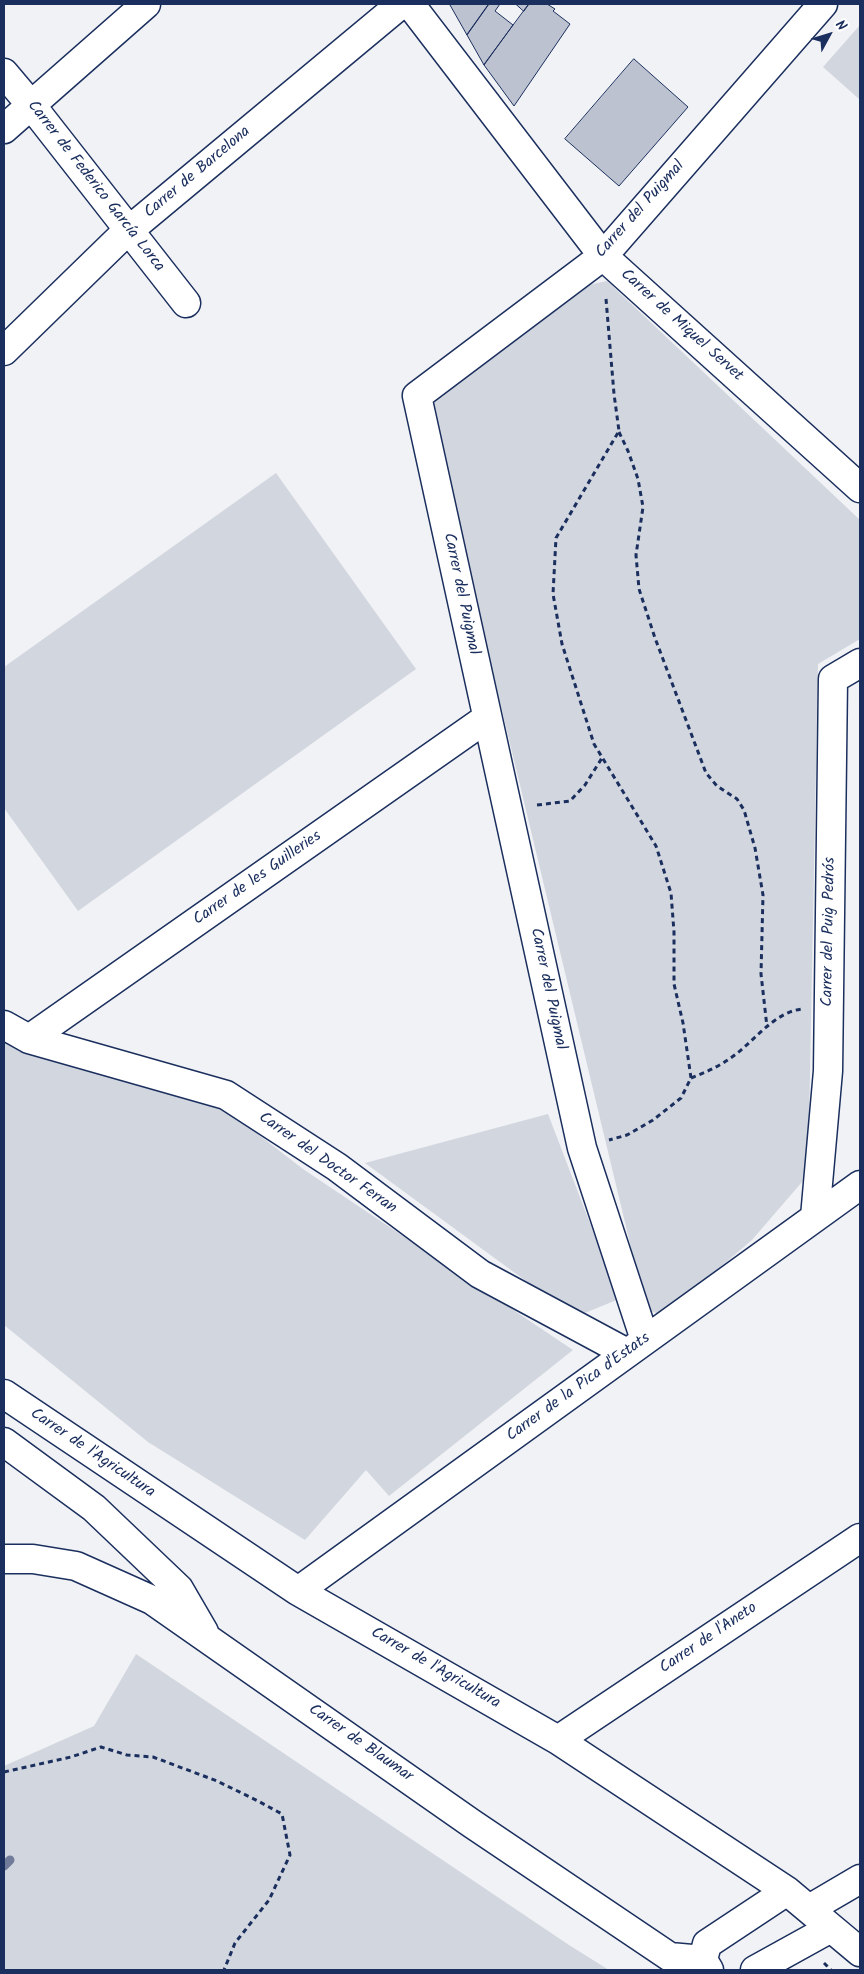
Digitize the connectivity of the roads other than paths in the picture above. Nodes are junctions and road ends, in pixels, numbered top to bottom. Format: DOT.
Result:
graph roads {
  1 [pos="146,4"];
  2 [pos="401,4"];
  3 [pos="410,4"];
  4 [pos="823,4"];
  5 [pos="4,73"];
  6 [pos="31,104"];
  7 [pos="4,129"];
  8 [pos="129,230"];
  9 [pos="603,256"];
  10 [pos="186,303"];
  11 [pos="4,351"];
  12 [pos="860,488"];
  13 [pos="860,662"];
  14 [pos="487,718"];
  15 [pos="4,1025"];
  16 [pos="29,1039"];
  17 [pos="860,1185"];
  18 [pos="815,1217"];
  19 [pos="636,1346"];
  20 [pos="4,1394"];
  21 [pos="4,1442"];
  22 [pos="860,1538"];
  23 [pos="4,1559"];
  24 [pos="298,1591"];
  25 [pos="207,1637"];
  26 [pos="558,1740"];
  27 [pos="860,1879"];
  28 [pos="787,1891"];
  29 [pos="809,1909"];
  30 [pos="831,1928"];
  31 [pos="860,1952"];
  32 [pos="706,1965"];
  33 [pos="755,1970"];
  1 -- 6 [label="street"];
  2 -- 8 [label="street, Carrer de Barcelona"];
  3 -- 9 [label="street, Carrer de Miquel Servet"];
  4 -- 9 [label="street, Carrer del Puigmal"];
  5 -- 6 [label="street, Carrer de Federico García Lorca"];
  6 -- 7 [label="street"];
  6 -- 8 [label="street, Carrer de Federico García Lorca"];
  8 -- 10 [label="street, Carrer de Federico García Lorca"];
  8 -- 11 [label="street, Carrer de Barcelona"];
  9 -- 12 [label="street, Carrer de Miquel Servet"];
  9 -- 14 [label="street, Carrer del Puigmal"];
  13 -- 18 [label="street, Carrer del Puig Pedrós"];
  14 -- 16 [label="street, Carrer de les Guilleries"];
  14 -- 19 [label="street, Carrer del Puigmal"];
  15 -- 16 [label="street, Carrer del Doctor Ferran"];
  16 -- 19 [label="street, Carrer del Doctor Ferran"];
  17 -- 18 [label="street, Carrer de la Pica d'Estats"];
  18 -- 19 [label="street, Carrer de la Pica d'Estats"];
  19 -- 24 [label="street, Carrer de la Pica d'Estats"];
  20 -- 24 [label="street, Carrer de l'Agricultura"];
  21 -- 25 [label="street"];
  22 -- 26 [label="street, Carrer de l'Aneto"];
  23 -- 25 [label="street, Carrer de Blaumar"];
  24 -- 26 [label="street, Carrer de l'Agricultura"];
  25 -- 32 [label="street, Carrer de Blaumar"];
  26 -- 28 [label="street, Carrer de l'Agricultura"];
  27 -- 29 [label="street"];
  28 -- 29 [label="street, Carrer de l'Agricultura"];
  28 -- 32 [label="street"];
  29 -- 30 [label="street, Carrer de l'Agricultura"];
  30 -- 31 [label="street, Carrer de l'Agricultura"];
  30 -- 33 [label="street"];
}
